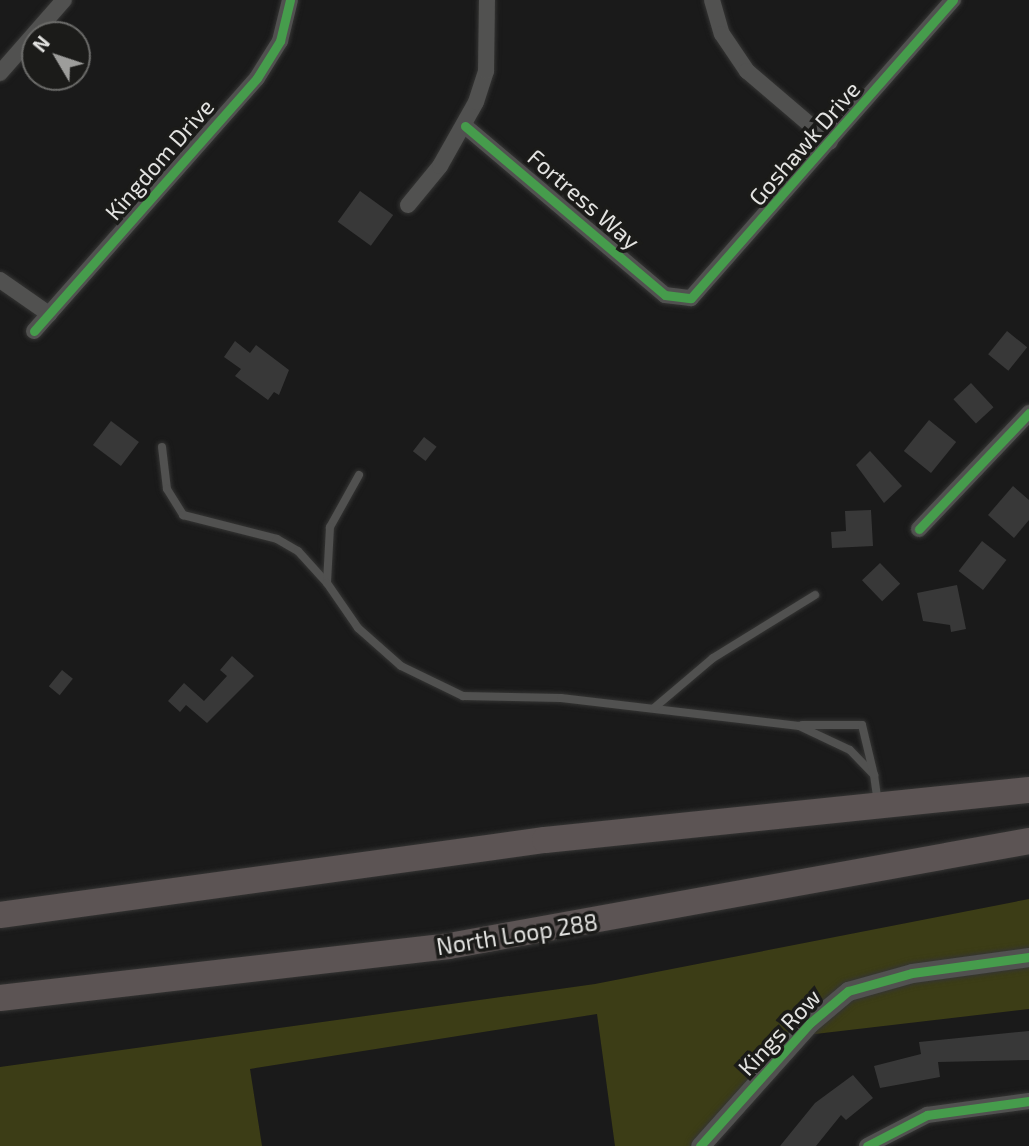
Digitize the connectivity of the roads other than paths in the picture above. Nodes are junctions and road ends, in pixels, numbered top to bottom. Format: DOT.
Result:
graph roads {
  1 [pos="64,0"];
  2 [pos="290,0"];
  3 [pos="487,0"];
  4 [pos="712,0"];
  5 [pos="953,0"];
  6 [pos="0,73"];
  7 [pos="465,126"];
  8 [pos="830,142"];
  9 [pos="408,205"];
  10 [pos="0,280"];
  11 [pos="678,301"];
  12 [pos="49,314"];
  13 [pos="34,331"];
  14 [pos="1029,413"];
  15 [pos="162,447"];
  16 [pos="359,475"];
  17 [pos="919,529"];
  18 [pos="327,583"];
  19 [pos="815,595"];
  20 [pos="654,708"];
  21 [pos="799,726"];
  22 [pos="874,775"];
  23 [pos="1029,790"];
  24 [pos="880,808"];
  25 [pos="1029,841"];
  26 [pos="0,915"];
  27 [pos="1029,957"];
  28 [pos="0,998"];
  29 [pos="1029,1101"];
  30 [pos="700,1146"];
  31 [pos="867,1146"];
  1 -- 6 [label="street"];
  2 -- 12 [label="street, Kingdom Drive"];
  3 -- 7 [label="street"];
  4 -- 8 [label="street"];
  5 -- 8 [label="street, Goshawk Drive"];
  7 -- 9 [label="street"];
  7 -- 11 [label="street, Fortress Way"];
  8 -- 11 [label="street, Goshawk Drive"];
  10 -- 12 [label="street"];
  12 -- 13 [label="street, Kingdom Drive"];
  14 -- 17 [label="street"];
  15 -- 18 [label="lane"];
  16 -- 18 [label="lane"];
  18 -- 20 [label="lane"];
  19 -- 20 [label="lane"];
  20 -- 21 [label="lane"];
  21 -- 22 [label="lane"];
  21 -- 22 [label="lane"];
  22 -- 24 [label="lane"];
  23 -- 24 [label="highway"];
  24 -- 26 [label="highway"];
  25 -- 28 [label="highway, North Loop 288"];
  27 -- 30 [label="street, Kings Row"];
  29 -- 31 [label="street"];
}
